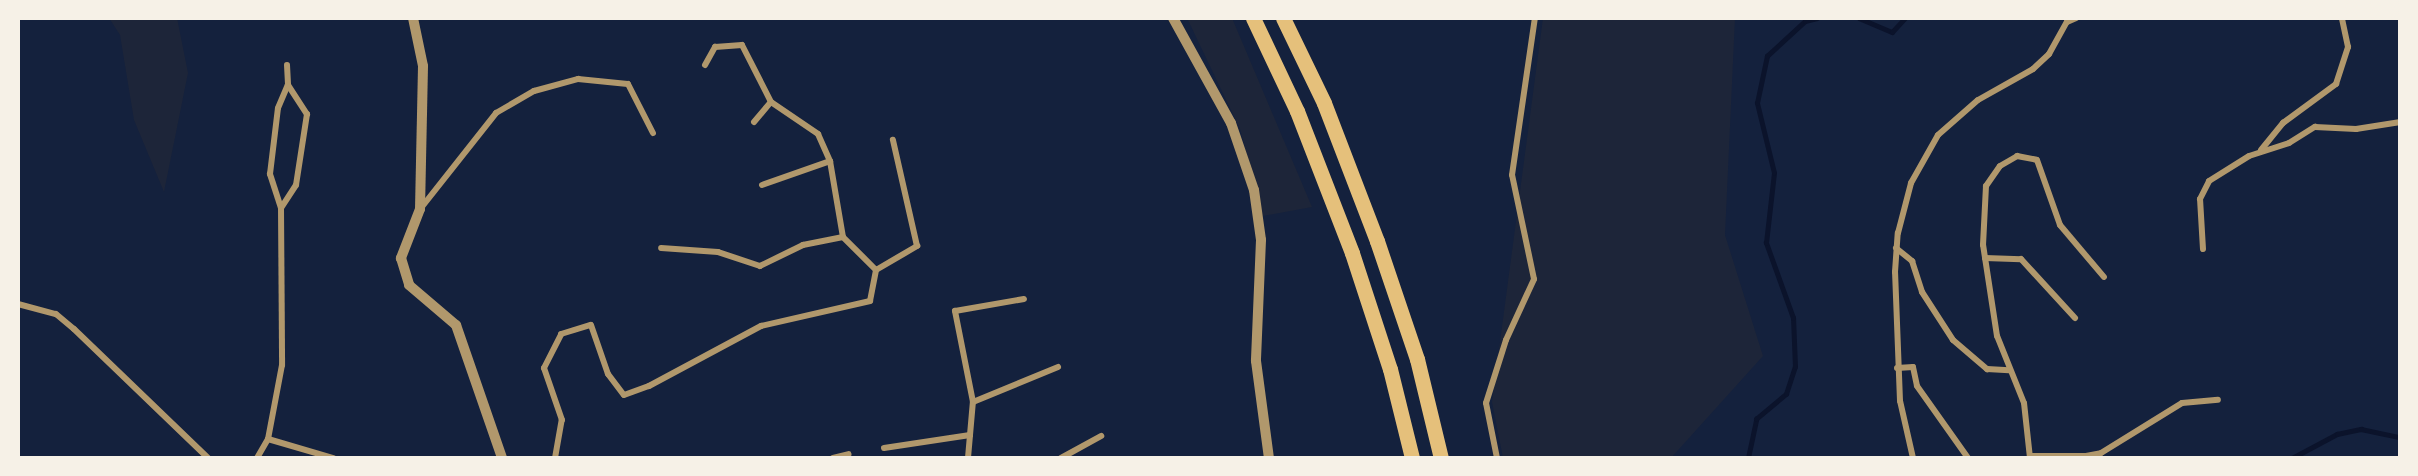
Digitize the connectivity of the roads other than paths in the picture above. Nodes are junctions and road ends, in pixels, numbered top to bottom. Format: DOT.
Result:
graph roads {
  1 [pos="413,18"];
  2 [pos="1173,18"];
  3 [pos="1253,18"];
  4 [pos="1283,18"];
  5 [pos="1535,18"];
  6 [pos="2076,18"];
  7 [pos="2342,18"];
  8 [pos="286,65"];
  9 [pos="705,65"];
  10 [pos="288,86"];
  11 [pos="771,102"];
  12 [pos="754,122"];
  13 [pos="2400,122"];
  14 [pos="653,133"];
  15 [pos="893,140"];
  16 [pos="2260,150"];
  17 [pos="830,161"];
  18 [pos="762,185"];
  19 [pos="281,208"];
  20 [pos="420,209"];
  21 [pos="843,237"];
  22 [pos="661,248"];
  23 [pos="1896,248"];
  24 [pos="2203,249"];
  25 [pos="1985,258"];
  26 [pos="876,270"];
  27 [pos="2104,277"];
  28 [pos="1024,299"];
  29 [pos="18,304"];
  30 [pos="2075,318"];
  31 [pos="1058,367"];
  32 [pos="1896,368"];
  33 [pos="2009,370"];
  34 [pos="2218,400"];
  35 [pos="973,402"];
  36 [pos="970,435"];
  37 [pos="1101,436"];
  38 [pos="268,439"];
  39 [pos="884,448"];
  40 [pos="849,454"];
  41 [pos="2030,457"];
  42 [pos="208,458"];
  43 [pos="257,458"];
  44 [pos="333,458"];
  45 [pos="502,458"];
  46 [pos="555,458"];
  47 [pos="833,458"];
  48 [pos="968,458"];
  49 [pos="1060,458"];
  50 [pos="1269,458"];
  51 [pos="1412,458"];
  52 [pos="1442,458"];
  53 [pos="1497,458"];
  54 [pos="1913,458"];
  55 [pos="1968,458"];
  1 -- 20 [label="street"];
  2 -- 50 [label="street"];
  3 -- 51 [label="highway"];
  4 -- 52 [label="highway"];
  5 -- 53 [label="street"];
  6 -- 23 [label="street"];
  7 -- 16 [label="street"];
  8 -- 10 [label="street"];
  9 -- 11 [label="street"];
  10 -- 19 [label="street"];
  10 -- 19 [label="street"];
  11 -- 12 [label="street"];
  11 -- 17 [label="street"];
  13 -- 16 [label="street"];
  14 -- 20 [label="street"];
  15 -- 26 [label="street"];
  16 -- 24 [label="street"];
  17 -- 18 [label="street"];
  17 -- 21 [label="street"];
  19 -- 38 [label="street"];
  20 -- 45 [label="street"];
  21 -- 22 [label="street"];
  21 -- 26 [label="street"];
  23 -- 32 [label="street"];
  23 -- 33 [label="street"];
  25 -- 27 [label="street"];
  25 -- 30 [label="street"];
  25 -- 33 [label="street"];
  26 -- 46 [label="street"];
  28 -- 35 [label="street"];
  29 -- 42 [label="street"];
  31 -- 35 [label="street"];
  32 -- 54 [label="street"];
  32 -- 55 [label="street"];
  33 -- 41 [label="street"];
  34 -- 41 [label="street"];
  35 -- 36 [label="street"];
  36 -- 39 [label="street"];
  36 -- 48 [label="street"];
  37 -- 49 [label="street"];
  38 -- 43 [label="street"];
  38 -- 44 [label="street"];
  40 -- 47 [label="street"];
}
